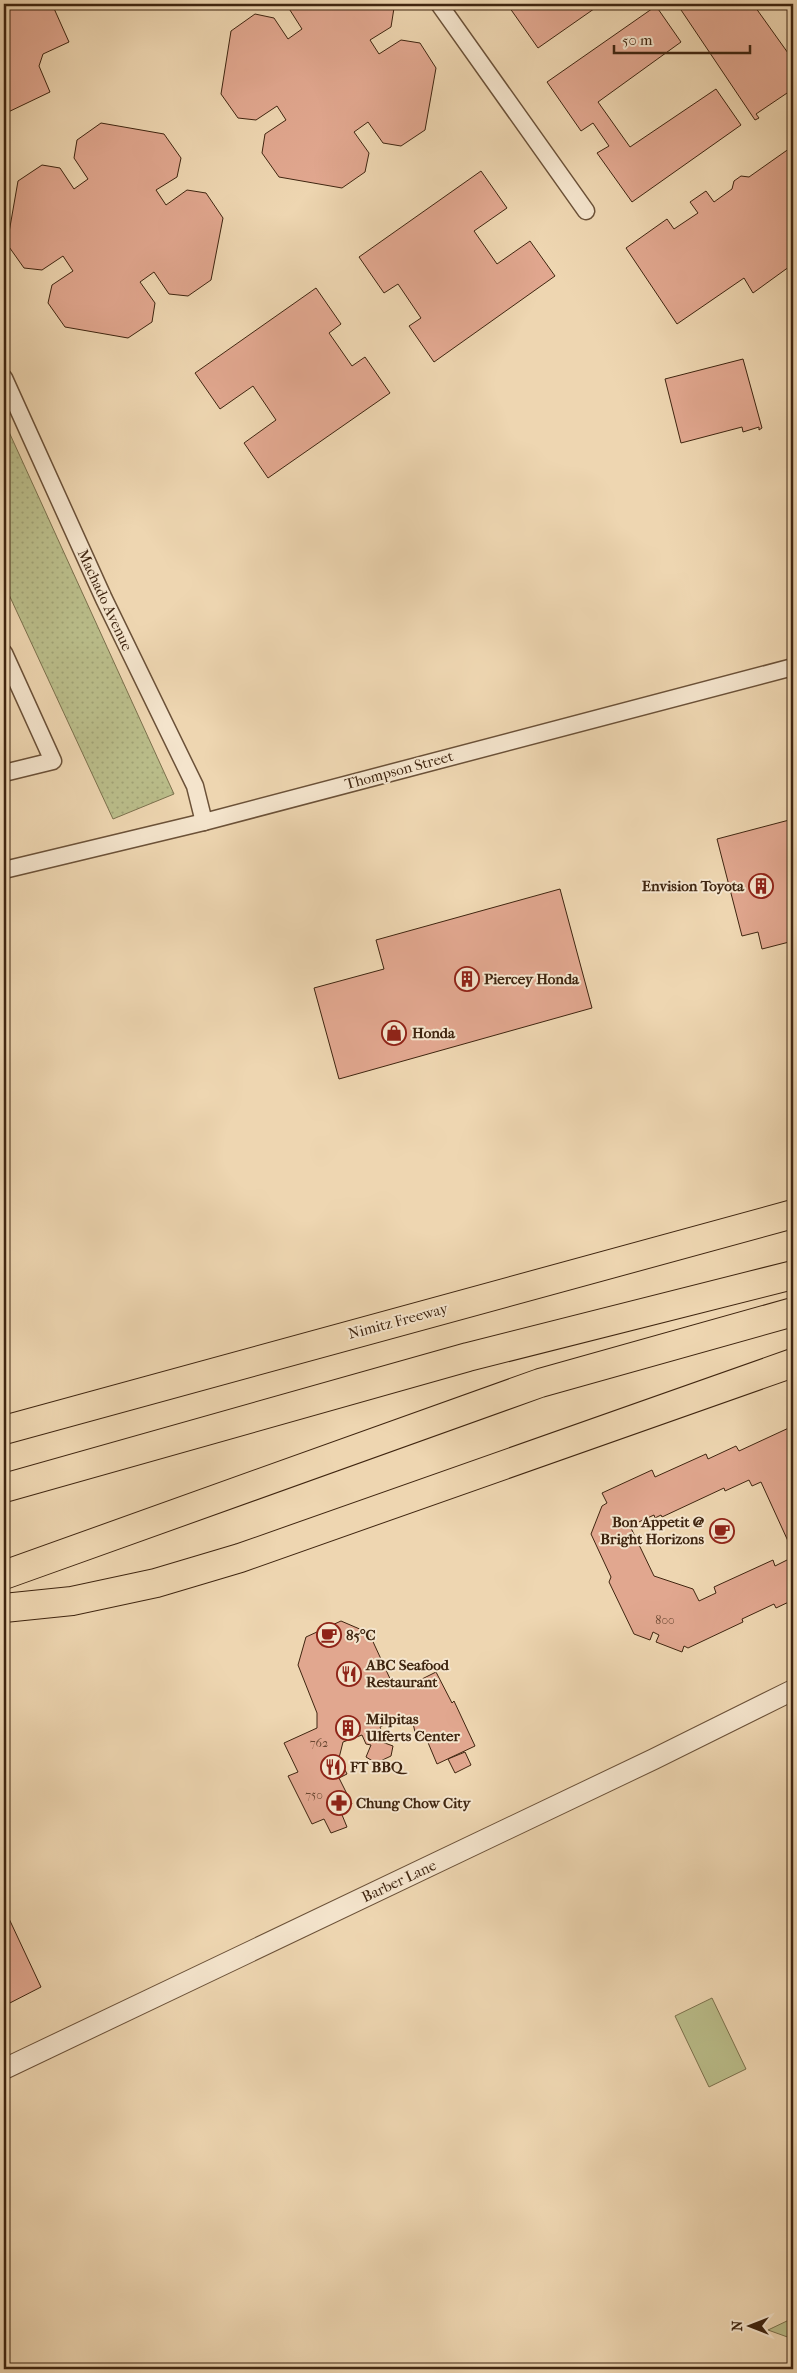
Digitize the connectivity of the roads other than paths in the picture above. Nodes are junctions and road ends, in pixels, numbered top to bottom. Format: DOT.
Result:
graph roads {
  1 [pos="439,4"];
  2 [pos="586,211"];
  3 [pos="4,378"];
  4 [pos="4,653"];
  5 [pos="793,667"];
  6 [pos="4,773"];
  7 [pos="204,822"];
  8 [pos="4,870"];
  9 [pos="793,1214"];
  10 [pos="793,1274"];
  11 [pos="793,1312"];
  12 [pos="793,1363"];
  13 [pos="4,1430"];
  14 [pos="4,1488"];
  15 [pos="4,1575"];
  16 [pos="4,1608"];
  17 [pos="793,1690"];
  18 [pos="4,2069"];
  1 -- 2 [label="street"];
  3 -- 7 [label="street, Machado Avenue"];
  4 -- 6 [label="street"];
  5 -- 7 [label="street, Thompson Street"];
  7 -- 8 [label="street, Thompson Street"];
  9 -- 13 [label="highway, Nimitz Freeway"];
  10 -- 14 [label="highway"];
  11 -- 15 [label="highway"];
  12 -- 16 [label="highway"];
  17 -- 18 [label="street, Barber Lane"];
}
